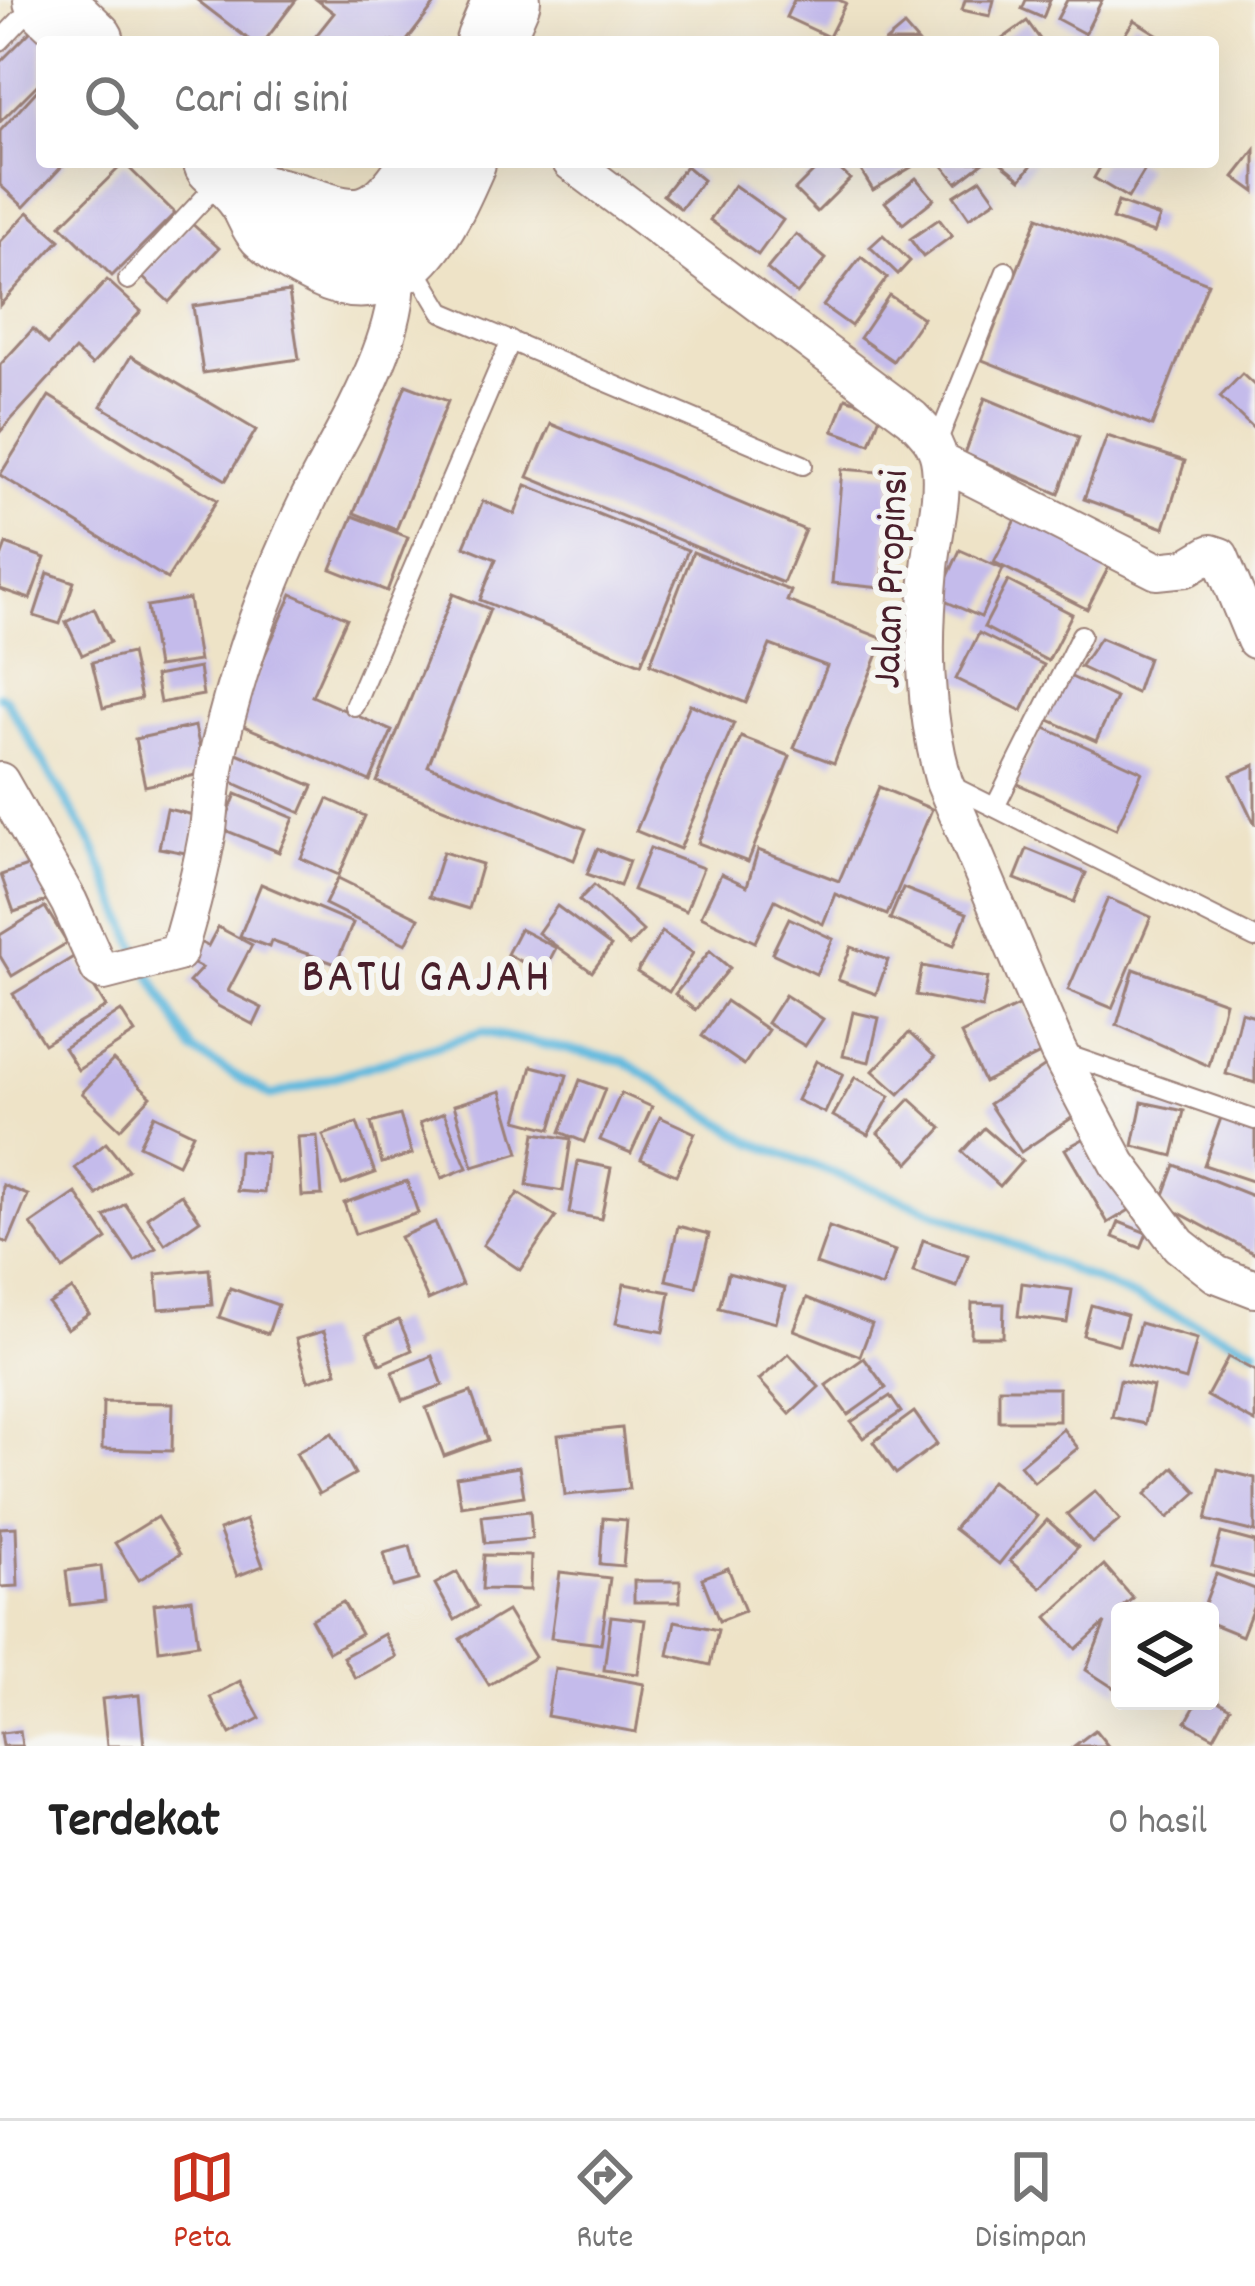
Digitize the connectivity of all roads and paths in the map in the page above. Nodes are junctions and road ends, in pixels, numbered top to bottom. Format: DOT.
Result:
graph roads {
  1 [pos="43,0"];
  2 [pos="507,0"];
  3 [pos="84,36"];
  4 [pos="492,36"];
  5 [pos="0,41"];
  6 [pos="459,168"];
  7 [pos="580,168"];
  8 [pos="232,177"];
  9 [pos="383,230"];
  10 [pos="1006,271"];
  11 [pos="128,280"];
  12 [pos="511,340"];
  13 [pos="938,453"];
  14 [pos="803,465"];
  15 [pos="1081,635"];
  16 [pos="1255,640"];
  17 [pos="354,706"];
  18 [pos="0,781"];
  19 [pos="944,782"];
  20 [pos="995,807"];
  21 [pos="1255,938"];
  22 [pos="1058,1052"];
  23 [pos="1255,1120"];
  24 [pos="1255,1289"];
  1 -- 3 [label="highway"];
  1 -- 5 [label="lane"];
  2 -- 4 [label="highway"];
  6 -- 9 [label="highway"];
  7 -- 13 [label="street, Jalan Propinsi"];
  8 -- 9 [label="highway"];
  8 -- 11 [label="lane"];
  9 -- 12 [label="lane"];
  9 -- 18 [label="street"];
  10 -- 13 [label="lane"];
  12 -- 14 [label="lane"];
  12 -- 17 [label="lane"];
  13 -- 16 [label="street"];
  13 -- 19 [label="street, Jalan Propinsi"];
  15 -- 20 [label="lane"];
  19 -- 20 [label="lane"];
  19 -- 22 [label="street, Jalan Propinsi"];
  20 -- 21 [label="lane"];
  22 -- 23 [label="lane"];
  22 -- 24 [label="street, Jalan Propinsi"];
}
